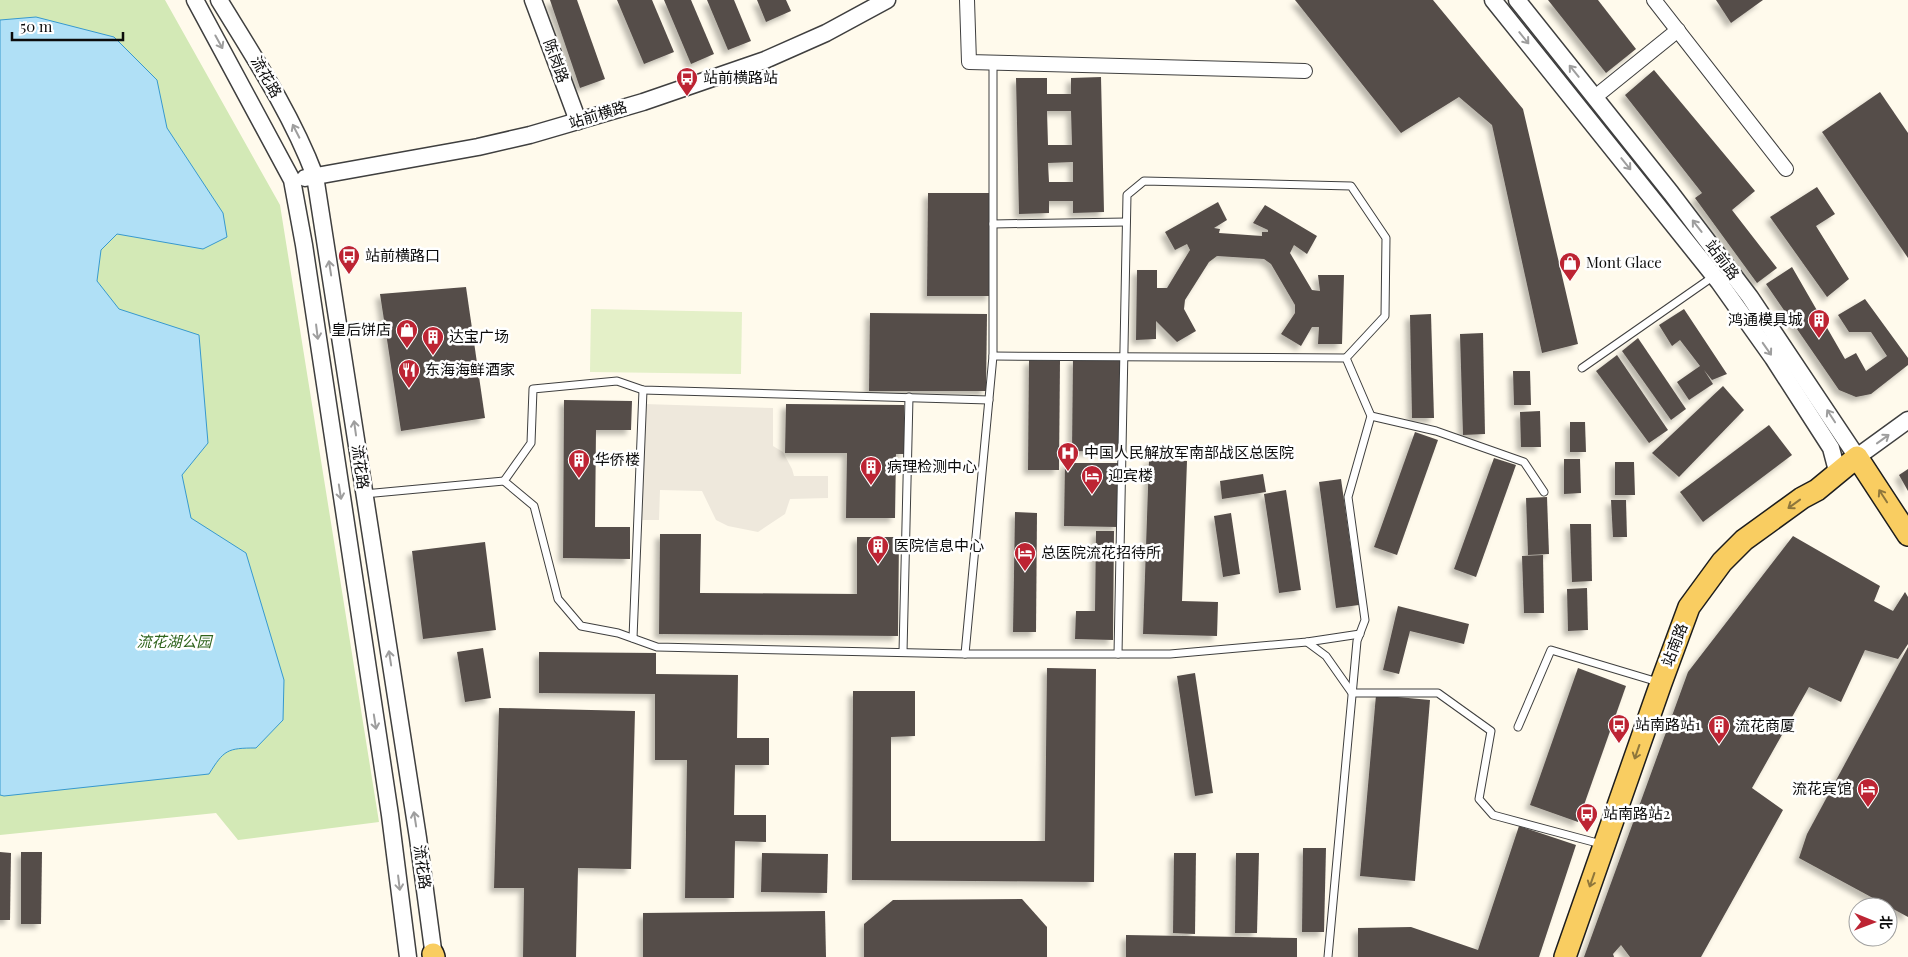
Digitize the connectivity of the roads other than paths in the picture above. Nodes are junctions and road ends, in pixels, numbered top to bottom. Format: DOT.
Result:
graph roads {
  1 [pos="195,0"];
  2 [pos="219,0"];
  3 [pos="533,0"];
  4 [pos="967,0"];
  5 [pos="1493,0"];
  6 [pos="1517,0"];
  7 [pos="1654,0"];
  8 [pos="881,2"];
  9 [pos="1678,30"];
  10 [pos="993,62"];
  11 [pos="1305,71"];
  12 [pos="1595,97"];
  13 [pos="578,121"];
  14 [pos="1786,169"];
  15 [pos="315,176"];
  16 [pos="292,180"];
  17 [pos="1126,222"];
  18 [pos="993,224"];
  19 [pos="1714,276"];
  20 [pos="993,356"];
  21 [pos="1124,357"];
  22 [pos="1346,358"];
  23 [pos="1582,368"];
  24 [pos="643,390"];
  25 [pos="909,397"];
  26 [pos="989,400"];
  27 [pos="1371,416"];
  28 [pos="1908,420"];
  29 [pos="1857,457"];
  30 [pos="1834,477"];
  31 [pos="504,481"];
  32 [pos="1544,492"];
  33 [pos="364,494"];
  34 [pos="1908,535"];
  35 [pos="1360,634"];
  36 [pos="633,638"];
  37 [pos="1307,642"];
  38 [pos="903,652"];
  39 [pos="966,654"];
  40 [pos="1118,654"];
  41 [pos="1661,683"];
  42 [pos="1352,692"];
  43 [pos="1518,727"];
  44 [pos="1604,845"];
  45 [pos="434,956"];
  46 [pos="408,957"];
  47 [pos="1328,957"];
  48 [pos="1565,957"];
  1 -- 16 [label="street, 流花路, one-way"];
  15 -- 2 [label="street, 流花路, one-way"];
  3 -- 13 [label="street, 陈岗路"];
  4 -- 10 [label="street"];
  5 -- 19 [label="street, 站前路, one-way"];
  12 -- 6 [label="street, 站前路, one-way"];
  7 -- 9 [label="street"];
  8 -- 13 [label="street, 站前横路"];
  9 -- 12 [label="street"];
  9 -- 14 [label="street"];
  10 -- 11 [label="street"];
  10 -- 18 [label="lane"];
  29 -- 12 [label="street, 站前路, one-way"];
  13 -- 15 [label="street, 站前横路"];
  15 -- 16 [label="street, 站前横路"];
  33 -- 15 [label="street, 流花路, one-way"];
  16 -- 46 [label="street, 流花路, one-way"];
  17 -- 18 [label="lane"];
  17 -- 21 [label="lane"];
  17 -- 22 [label="lane"];
  18 -- 20 [label="lane"];
  19 -- 23 [label="lane"];
  19 -- 30 [label="street, 站前路, one-way"];
  20 -- 21 [label="lane"];
  20 -- 26 [label="lane"];
  21 -- 22 [label="lane"];
  21 -- 40 [label="lane"];
  22 -- 27 [label="lane"];
  24 -- 25 [label="lane"];
  24 -- 31 [label="lane"];
  24 -- 36 [label="lane"];
  25 -- 26 [label="lane"];
  25 -- 38 [label="lane"];
  26 -- 39 [label="lane"];
  27 -- 32 [label="lane"];
  27 -- 35 [label="lane"];
  29 -- 28 [label="street, 站南路, one-way"];
  29 -- 30 [label="main road, 站南路"];
  34 -- 29 [label="main road, 站前路, one-way"];
  30 -- 41 [label="main road, 站南路, one-way"];
  31 -- 33 [label="lane"];
  31 -- 36 [label="lane"];
  45 -- 33 [label="street, 流花路, one-way"];
  35 -- 37 [label="lane"];
  35 -- 42 [label="lane"];
  36 -- 38 [label="lane"];
  37 -- 40 [label="lane"];
  37 -- 42 [label="lane"];
  38 -- 39 [label="lane"];
  39 -- 40 [label="lane"];
  41 -- 43 [label="lane"];
  41 -- 44 [label="main road, 站南路, one-way"];
  42 -- 44 [label="lane"];
  42 -- 47 [label="lane"];
  44 -- 48 [label="main road, 站南路, one-way"];
}
